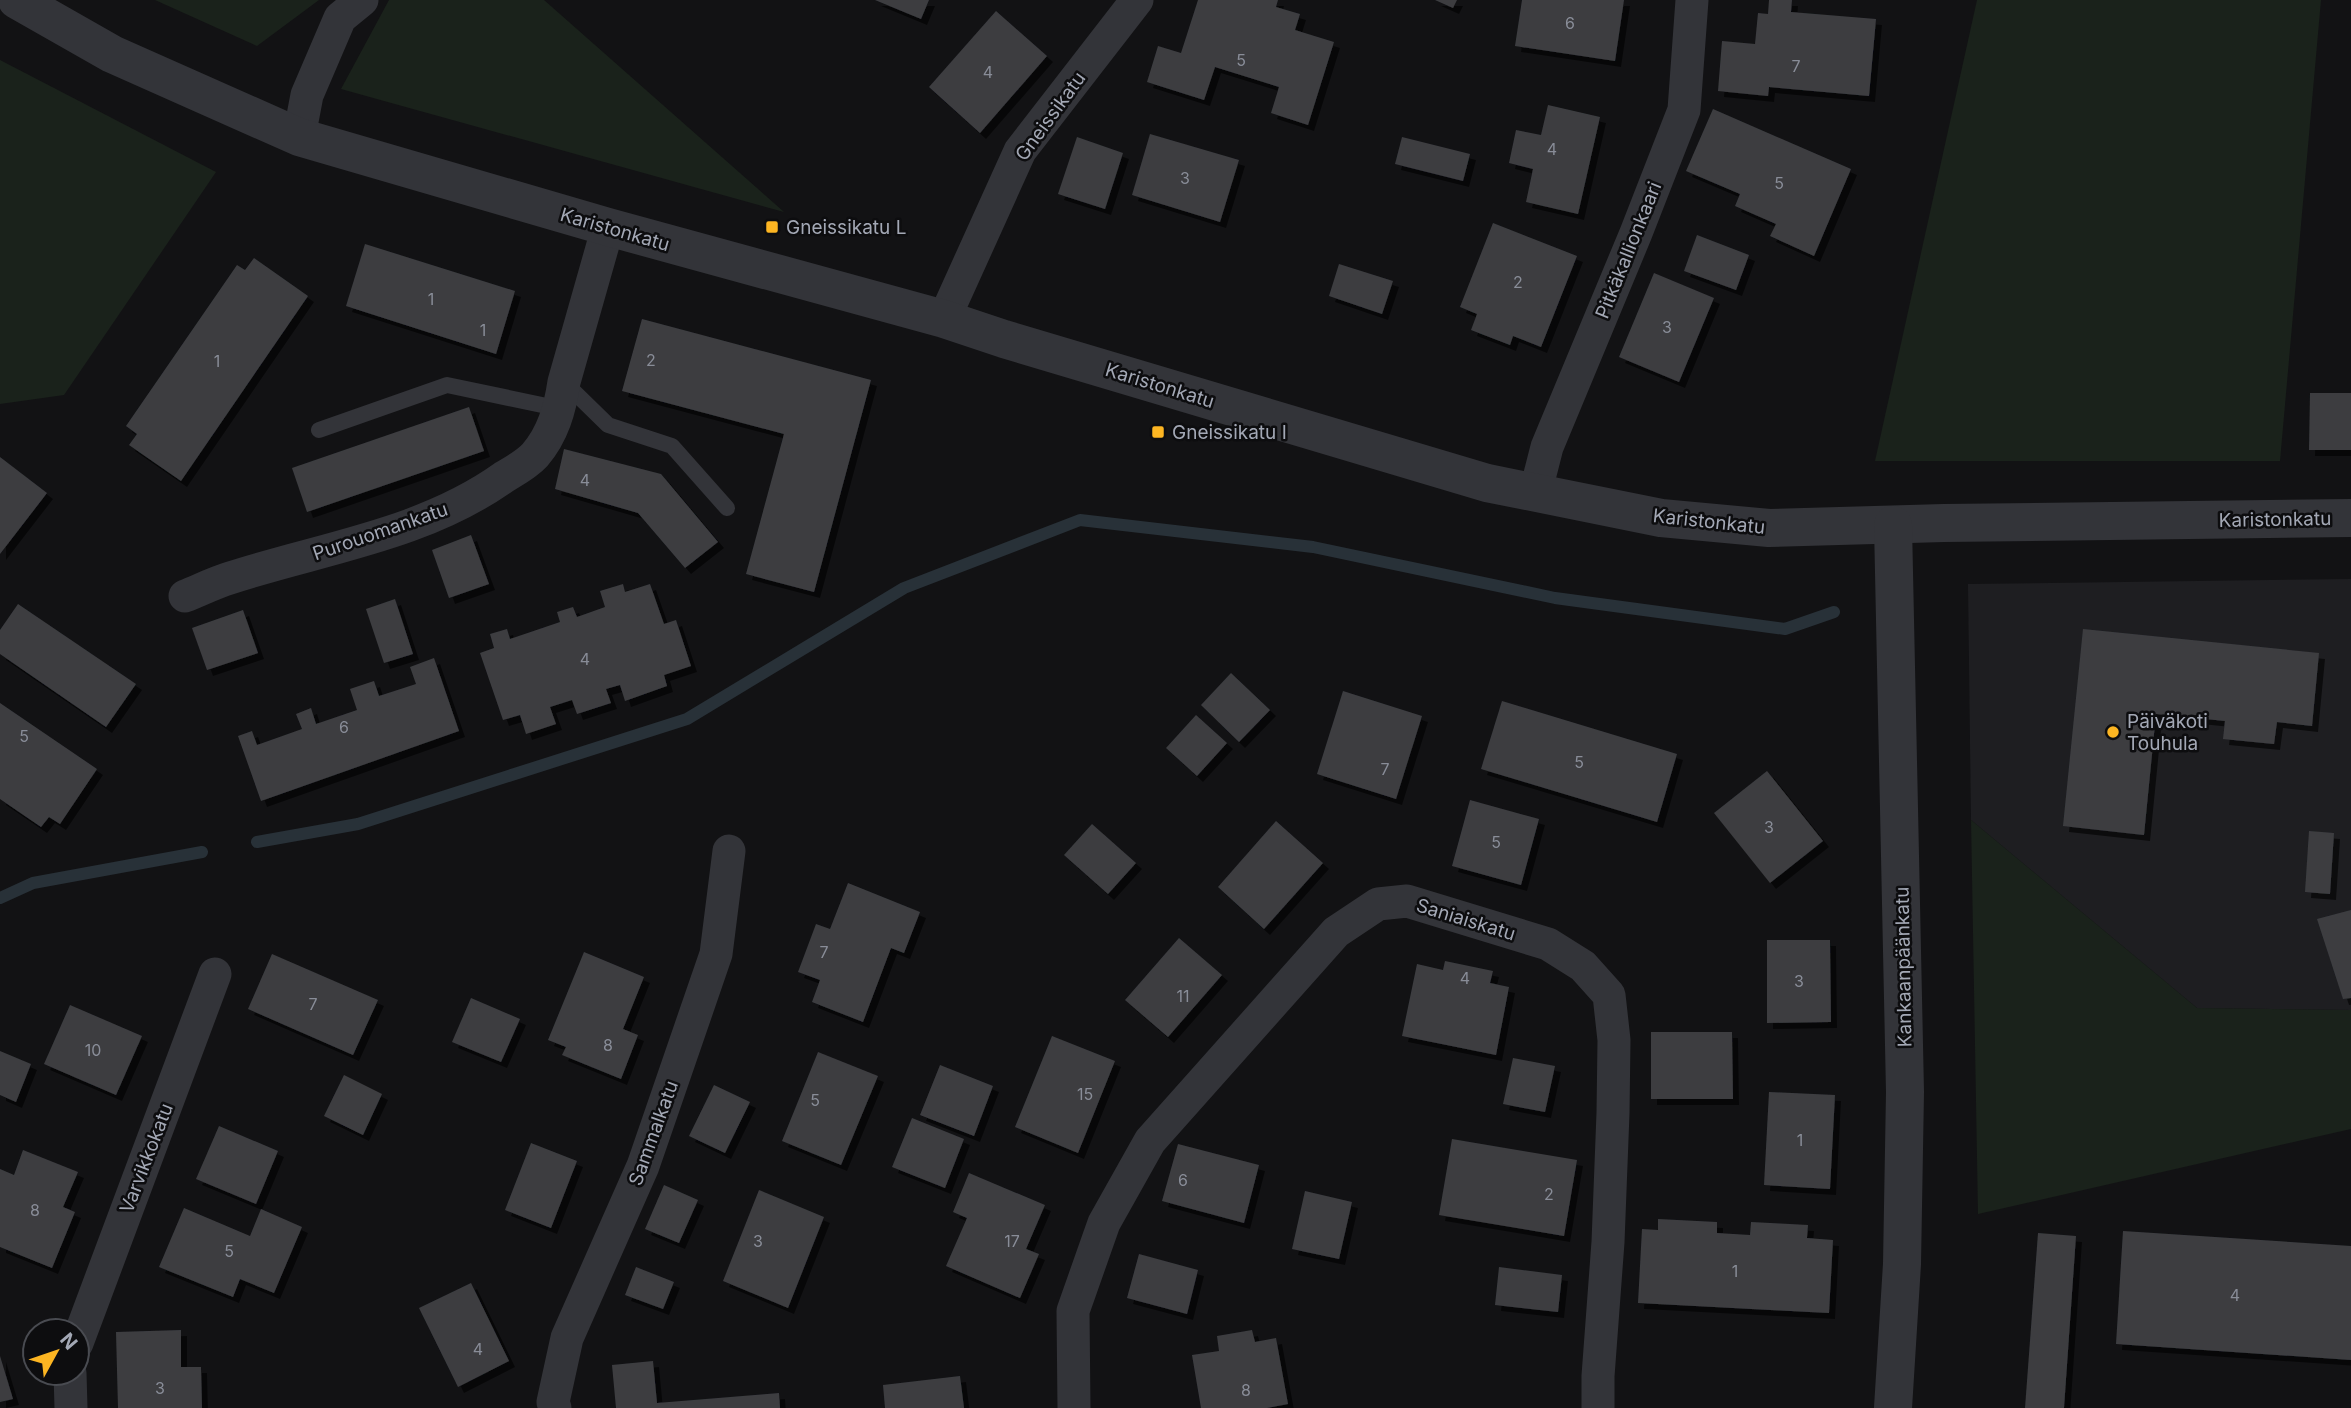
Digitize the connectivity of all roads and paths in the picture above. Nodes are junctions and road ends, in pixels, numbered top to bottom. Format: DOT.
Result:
graph roads {
  1 [pos="17,0"];
  2 [pos="362,0"];
  3 [pos="1136,0"];
  4 [pos="1692,0"];
  5 [pos="299,137"];
  6 [pos="608,227"];
  7 [pos="944,319"];
  8 [pos="562,395"];
  9 [pos="319,430"];
  10 [pos="1535,494"];
  11 [pos="727,508"];
  12 [pos="2351,518"];
  13 [pos="1893,526"];
  14 [pos="185,596"];
  15 [pos="729,851"];
  16 [pos="215,974"];
  17 [pos="87,1317"];
  18 [pos="71,1387"];
  19 [pos="72,1408"];
  20 [pos="555,1408"];
  21 [pos="1074,1408"];
  22 [pos="1598,1408"];
  23 [pos="1894,1408"];
  1 -- 5 [label="street, Karistonkatu"];
  2 -- 5 [label="street"];
  3 -- 7 [label="street, Gneissikatu"];
  4 -- 10 [label="street, Pitkäkallionkaari"];
  5 -- 6 [label="street, Karistonkatu"];
  6 -- 7 [label="street, Karistonkatu"];
  6 -- 8 [label="street, Purouomankatu"];
  7 -- 10 [label="street, Karistonkatu"];
  8 -- 9 [label="lane"];
  8 -- 11 [label="lane"];
  8 -- 14 [label="street, Purouomankatu"];
  10 -- 13 [label="street, Karistonkatu"];
  12 -- 13 [label="street, Karistonkatu"];
  13 -- 23 [label="street, Kankaanpäänkatu"];
  15 -- 20 [label="street, Sammalkatu"];
  16 -- 17 [label="street, Varvikkokatu"];
  18 -- 19 [label="street"];
  21 -- 22 [label="street, Saniaiskatu"];
}
